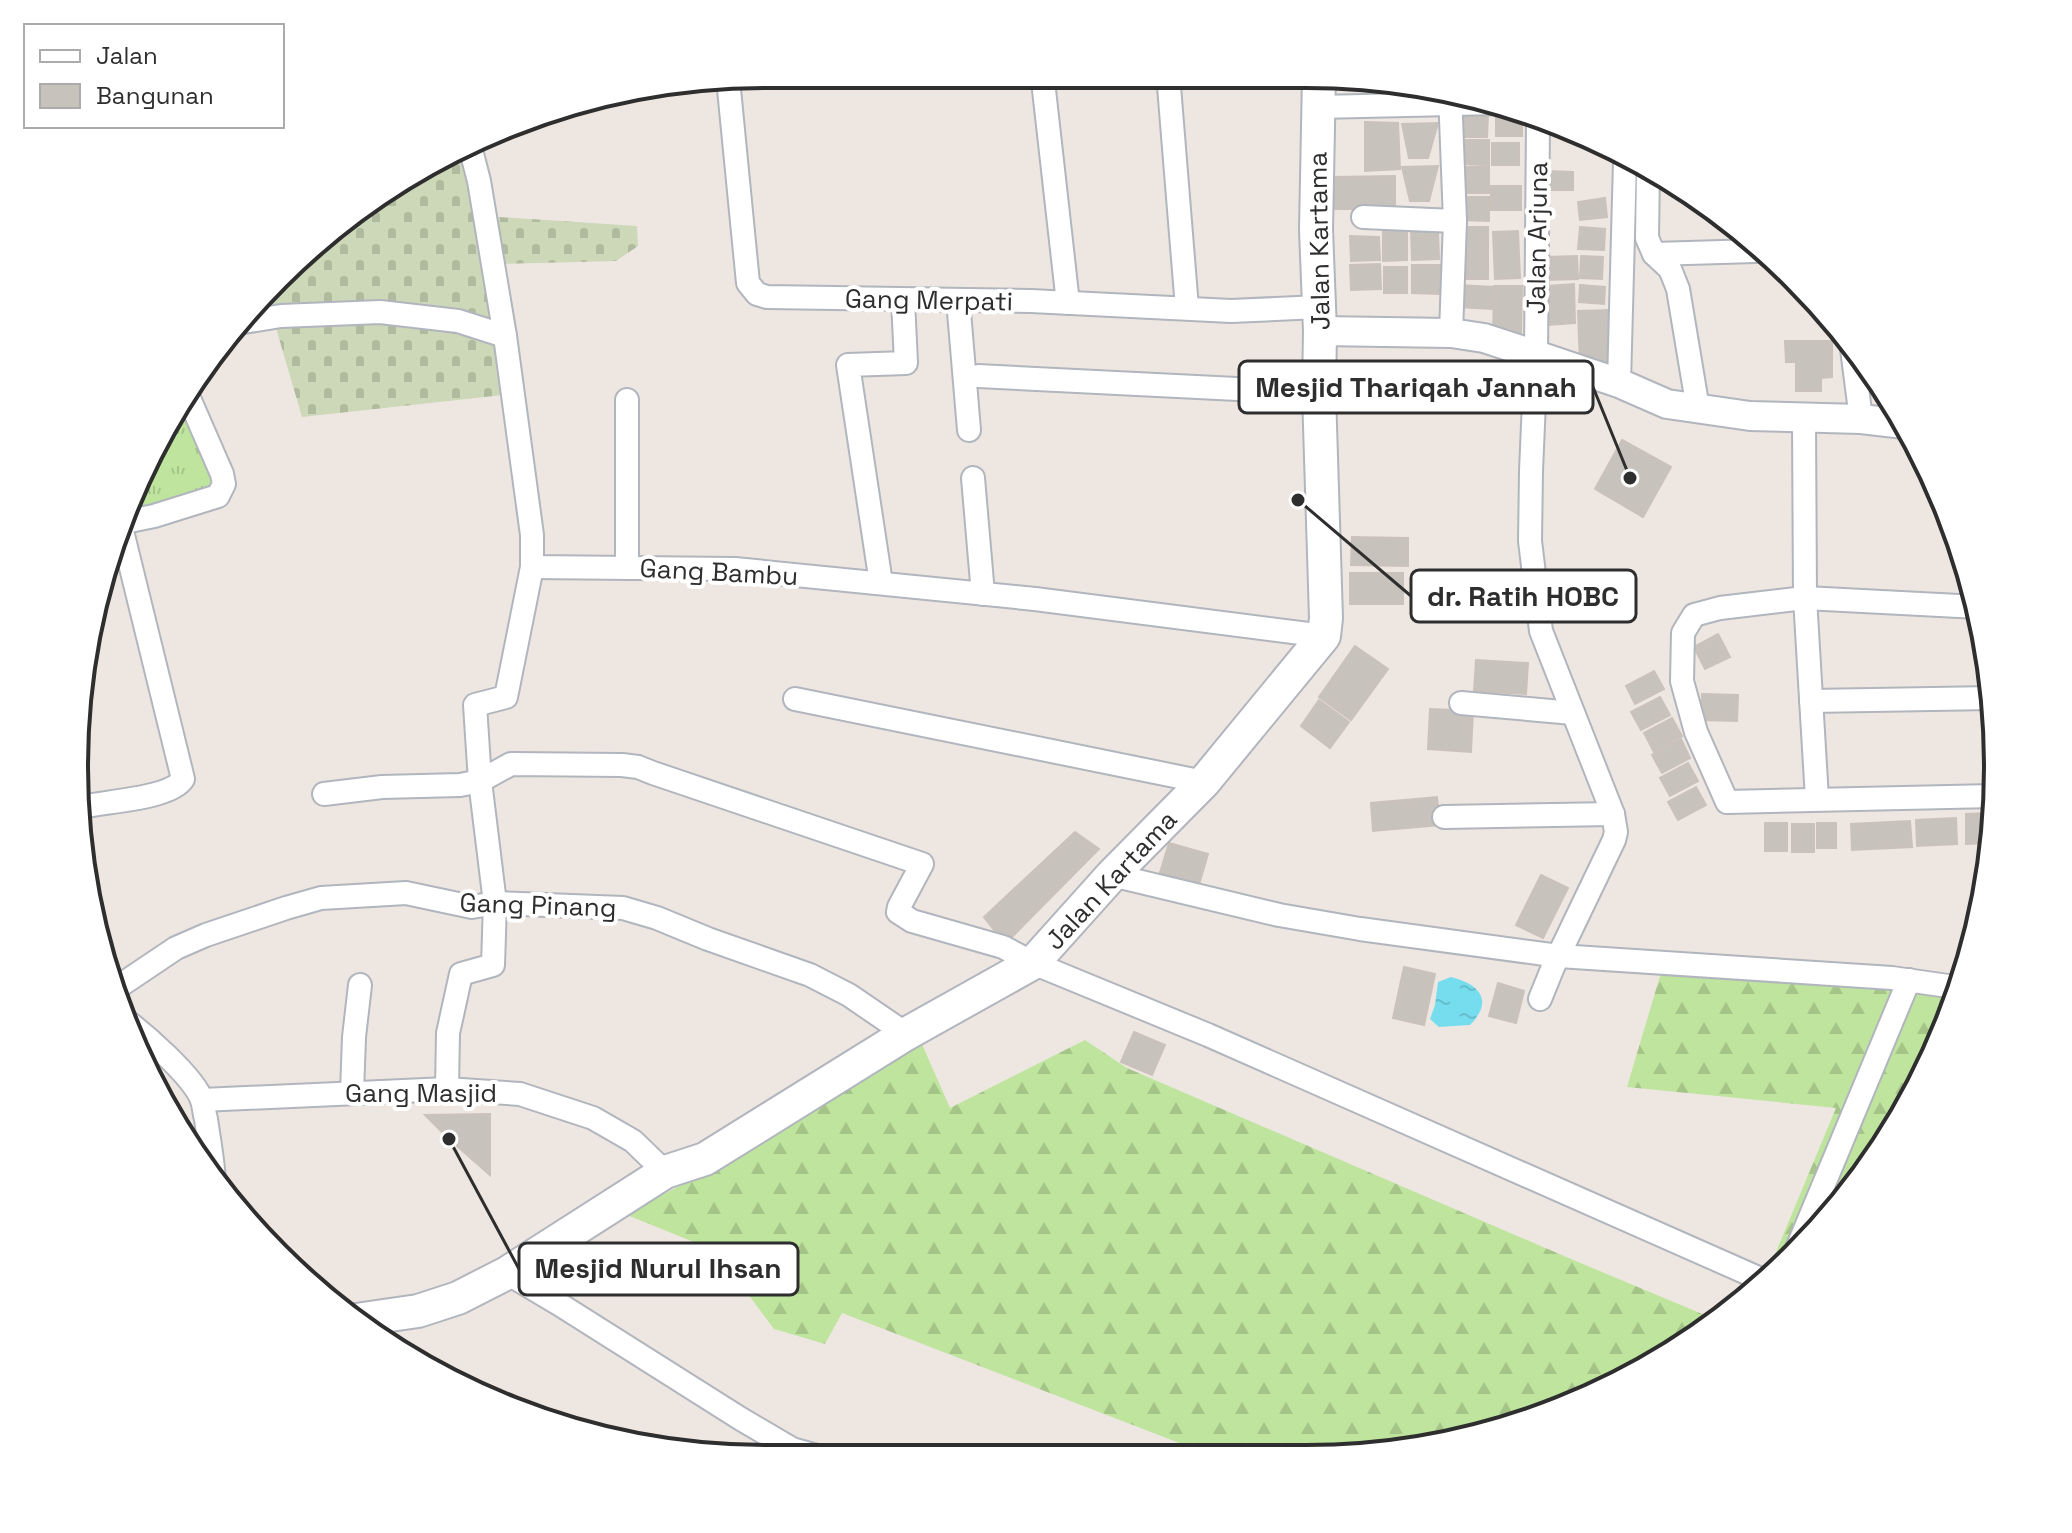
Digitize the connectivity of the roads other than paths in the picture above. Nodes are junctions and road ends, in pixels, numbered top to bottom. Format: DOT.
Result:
graph roads {
  1 [pos="1169,88"];
  2 [pos="1319,88"];
  3 [pos="729,89"];
  4 [pos="1044,90"];
  5 [pos="1428,99"];
  6 [pos="1450,104"];
  7 [pos="1318,107"];
  8 [pos="1538,129"];
  9 [pos="472,155"];
  10 [pos="1625,168"];
  11 [pos="1648,181"];
  12 [pos="1363,217"];
  13 [pos="1455,221"];
  14 [pos="1747,251"];
  15 [pos="1654,254"];
  16 [pos="903,300"];
  17 [pos="958,300"];
  18 [pos="1068,303"];
  19 [pos="1187,308"];
  20 [pos="1320,319"];
  21 [pos="255,320"];
  22 [pos="1451,333"];
  23 [pos="505,336"];
  24 [pos="1536,355"];
  25 [pos="1854,368"];
  26 [pos="978,376"];
  27 [pos="1619,383"];
  28 [pos="1319,393"];
  29 [pos="627,400"];
  30 [pos="192,406"];
  31 [pos="1698,409"];
  32 [pos="1804,419"];
  33 [pos="1861,419"];
  34 [pos="1890,422"];
  35 [pos="969,430"];
  36 [pos="973,478"];
  37 [pos="135,520"];
  38 [pos="125,545"];
  39 [pos="532,567"];
  40 [pos="627,568"];
  41 [pos="881,583"];
  42 [pos="983,594"];
  43 [pos="1805,598"];
  44 [pos="1965,606"];
  45 [pos="1324,636"];
  46 [pos="1980,698"];
  47 [pos="795,699"];
  48 [pos="1811,701"];
  49 [pos="1461,703"];
  50 [pos="1573,713"];
  51 [pos="480,781"];
  52 [pos="1204,782"];
  53 [pos="324,794"];
  54 [pos="1983,796"];
  55 [pos="1817,799"];
  56 [pos="89,806"];
  57 [pos="1613,814"];
  58 [pos="1444,817"];
  59 [pos="1112,875"];
  60 [pos="495,903"];
  61 [pos="1559,956"];
  62 [pos="1033,963"];
  63 [pos="1909,980"];
  64 [pos="123,983"];
  65 [pos="360,985"];
  66 [pos="1948,986"];
  67 [pos="1540,999"];
  68 [pos="143,1033"];
  69 [pos="906,1034"];
  70 [pos="447,1089"];
  71 [pos="352,1093"];
  72 [pos="202,1100"];
  73 [pos="212,1157"];
  74 [pos="665,1172"];
  75 [pos="1808,1222"];
  76 [pos="507,1273"];
  77 [pos="1754,1276"];
  78 [pos="371,1318"];
  79 [pos="785,1445"];
  1 -- 19 [label="street"];
  2 -- 7 [label="main road, Jalan Kartama"];
  3 -- 16 [label="street, Gang Merpati"];
  4 -- 18 [label="street"];
  5 -- 7 [label="street"];
  6 -- 13 [label="street"];
  7 -- 20 [label="main road, Jalan Kartama"];
  8 -- 24 [label="street, Jalan Arjuna"];
  9 -- 23 [label="street"];
  10 -- 27 [label="street"];
  11 -- 15 [label="street"];
  12 -- 13 [label="street"];
  13 -- 22 [label="street"];
  14 -- 15 [label="street"];
  15 -- 31 [label="street"];
  16 -- 17 [label="street, Gang Merpati"];
  16 -- 41 [label="street"];
  17 -- 18 [label="street, Gang Merpati"];
  17 -- 35 [label="street"];
  18 -- 19 [label="street, Gang Merpati"];
  19 -- 20 [label="street, Gang Merpati"];
  20 -- 22 [label="street"];
  20 -- 28 [label="main road, Jalan Kartama"];
  21 -- 23 [label="street"];
  22 -- 24 [label="street"];
  23 -- 39 [label="street"];
  24 -- 27 [label="street"];
  24 -- 50 [label="street, Jalan Arjuna"];
  25 -- 33 [label="street"];
  26 -- 28 [label="street"];
  27 -- 31 [label="street"];
  28 -- 45 [label="main road, Jalan Kartama"];
  29 -- 40 [label="street"];
  30 -- 37 [label="street"];
  31 -- 32 [label="street"];
  32 -- 33 [label="street"];
  32 -- 43 [label="street"];
  33 -- 34 [label="street"];
  36 -- 42 [label="street"];
  38 -- 56 [label="street"];
  39 -- 40 [label="street, Gang Bambu"];
  39 -- 51 [label="street"];
  40 -- 41 [label="street, Gang Bambu"];
  41 -- 42 [label="street, Gang Bambu"];
  42 -- 45 [label="street, Gang Bambu"];
  43 -- 44 [label="street"];
  43 -- 48 [label="street"];
  43 -- 55 [label="street"];
  45 -- 52 [label="main road, Jalan Kartama"];
  46 -- 48 [label="street"];
  47 -- 52 [label="street"];
  48 -- 55 [label="street"];
  49 -- 50 [label="street"];
  50 -- 57 [label="street, Jalan Arjuna"];
  51 -- 53 [label="street"];
  51 -- 60 [label="street"];
  51 -- 62 [label="street"];
  52 -- 59 [label="main road, Jalan Kartama"];
  54 -- 55 [label="street"];
  57 -- 58 [label="street"];
  57 -- 61 [label="street"];
  59 -- 61 [label="street"];
  59 -- 62 [label="main road, Jalan Kartama"];
  60 -- 64 [label="street, Gang Pinang"];
  60 -- 69 [label="street, Gang Pinang"];
  60 -- 70 [label="street"];
  61 -- 63 [label="street"];
  61 -- 67 [label="street"];
  62 -- 69 [label="main road, Jalan Kartama"];
  62 -- 77 [label="street"];
  63 -- 66 [label="street"];
  63 -- 75 [label="street"];
  65 -- 71 [label="street"];
  68 -- 72 [label="street"];
  69 -- 74 [label="main road, Jalan Kartama"];
  70 -- 71 [label="street, Gang Masjid"];
  70 -- 74 [label="street, Gang Masjid"];
  71 -- 72 [label="street, Gang Masjid"];
  72 -- 73 [label="street"];
  74 -- 76 [label="main road, Jalan Kartama"];
  76 -- 78 [label="main road, Jalan Kartama"];
  76 -- 79 [label="street"];
}
